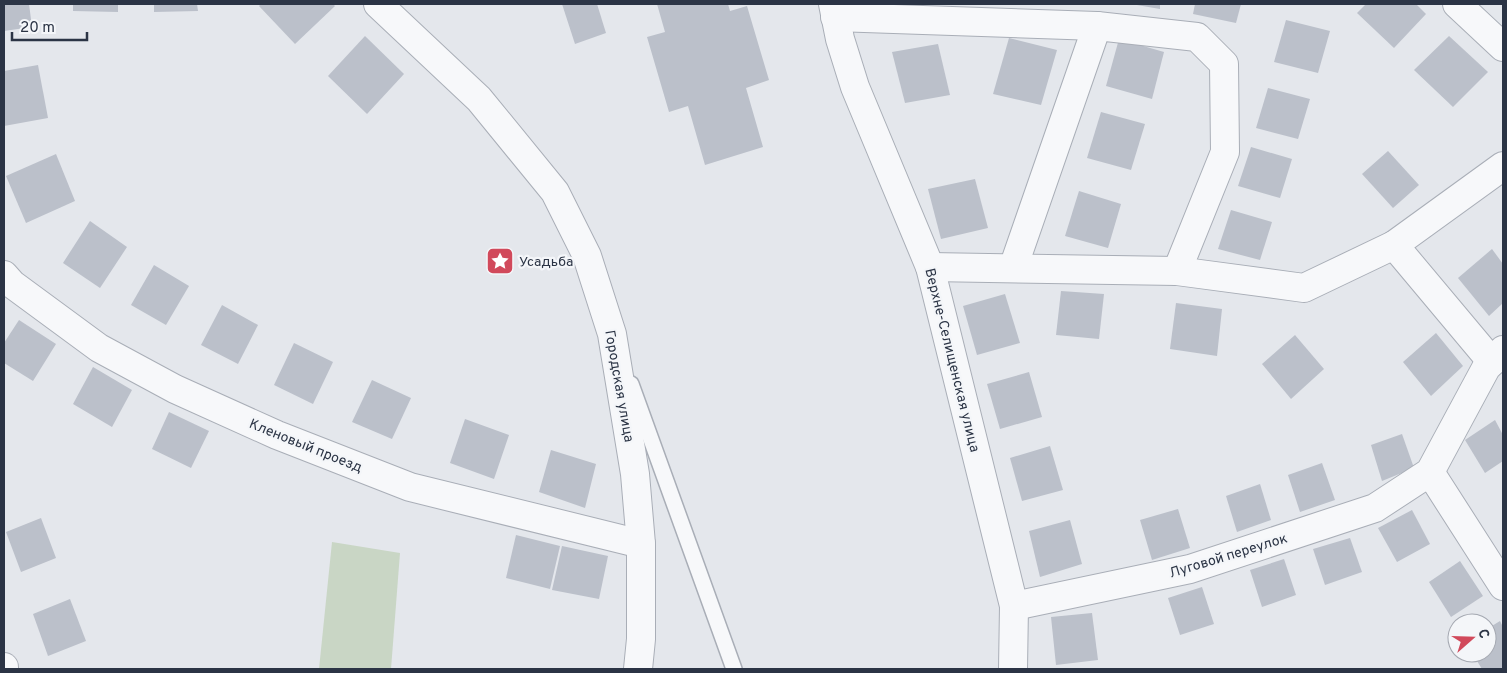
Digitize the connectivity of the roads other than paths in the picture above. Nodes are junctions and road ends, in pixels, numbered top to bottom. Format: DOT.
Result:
graph roads {
  1 [pos="378,4"];
  2 [pos="1457,4"];
  3 [pos="834,11"];
  4 [pos="1097,26"];
  5 [pos="1503,47"];
  6 [pos="1503,166"];
  7 [pos="1394,245"];
  8 [pos="930,267"];
  9 [pos="1013,268"];
  10 [pos="1177,270"];
  11 [pos="4,275"];
  12 [pos="612,334"];
  13 [pos="1498,356"];
  14 [pos="1430,472"];
  15 [pos="641,544"];
  16 [pos="1503,586"];
  17 [pos="1014,606"];
  18 [pos="638,669"];
  19 [pos="734,669"];
  20 [pos="1013,669"];
  1 -- 12 [label="street, Городская улица"];
  2 -- 5 [label="street"];
  3 -- 4 [label="street"];
  3 -- 8 [label="street, Верхне-Селищенская улица"];
  4 -- 9 [label="street"];
  4 -- 10 [label="street"];
  6 -- 7 [label="street"];
  7 -- 10 [label="street"];
  7 -- 13 [label="street"];
  8 -- 9 [label="street"];
  8 -- 17 [label="street, Верхне-Селищенская улица"];
  9 -- 10 [label="street"];
  11 -- 15 [label="street, Кленовый проезд"];
  12 -- 15 [label="street, Городская улица"];
  12 -- 19 [label="lane"];
  13 -- 14 [label="street"];
  14 -- 16 [label="street"];
  14 -- 17 [label="street, Луговой переулок"];
  15 -- 18 [label="street, Городская улица"];
  17 -- 20 [label="street, Верхне-Селищенская улица"];
}
